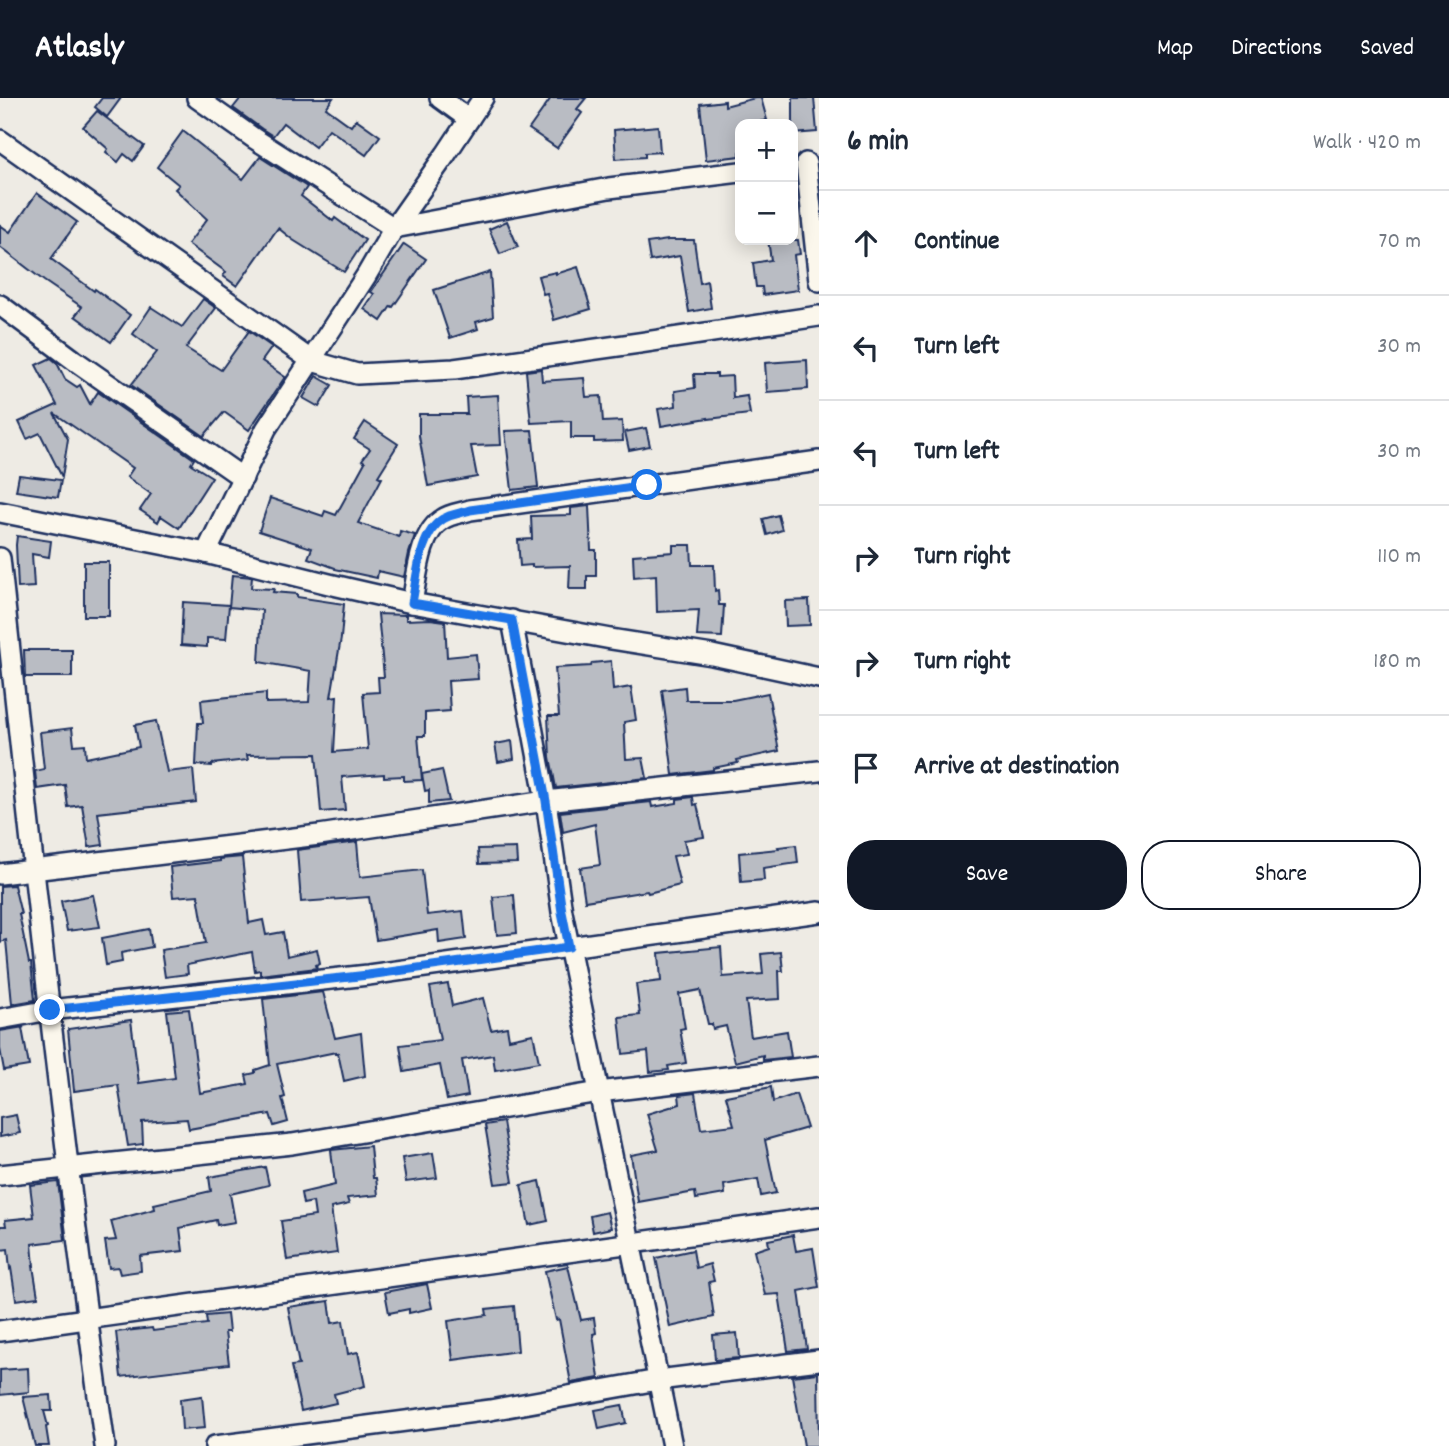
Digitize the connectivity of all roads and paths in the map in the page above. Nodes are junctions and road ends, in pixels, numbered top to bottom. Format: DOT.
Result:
graph roads {
  1 [pos="197,98"];
  2 [pos="440,98"];
  3 [pos="483,98"];
  4 [pos="469,118"];
  5 [pos="0,140"];
  6 [pos="806,163"];
  7 [pos="735,173"];
  8 [pos="394,228"];
  9 [pos="819,281"];
  10 [pos="0,305"];
  11 [pos="819,316"];
  12 [pos="312,360"];
  13 [pos="819,461"];
  14 [pos="243,478"];
  15 [pos="0,512"];
  16 [pos="206,553"];
  17 [pos="0,558"];
  18 [pos="412,603"];
  19 [pos="512,620"];
  20 [pos="819,678"];
  21 [pos="819,771"];
  22 [pos="546,801"];
  23 [pos="34,870"];
  24 [pos="0,874"];
  25 [pos="819,912"];
  26 [pos="569,947"];
  27 [pos="50,1010"];
  28 [pos="0,1019"];
  29 [pos="819,1066"];
  30 [pos="599,1092"];
  31 [pos="69,1168"];
  32 [pos="0,1175"];
  33 [pos="819,1217"];
  34 [pos="630,1244"];
  35 [pos="87,1319"];
  36 [pos="0,1331"];
  37 [pos="819,1360"];
  38 [pos="658,1380"];
  39 [pos="105,1446"];
  40 [pos="215,1446"];
  41 [pos="672,1446"];
  1 -- 8 [label="street"];
  2 -- 4 [label="street"];
  3 -- 4 [label="street"];
  4 -- 8 [label="street"];
  5 -- 12 [label="street"];
  6 -- 9 [label="street"];
  7 -- 8 [label="street"];
  8 -- 12 [label="street"];
  10 -- 14 [label="street"];
  11 -- 12 [label="street"];
  12 -- 14 [label="street"];
  13 -- 18 [label="street"];
  14 -- 16 [label="street"];
  15 -- 16 [label="street"];
  16 -- 18 [label="street"];
  17 -- 23 [label="street"];
  18 -- 19 [label="street"];
  19 -- 20 [label="street"];
  19 -- 22 [label="street"];
  21 -- 22 [label="street"];
  22 -- 23 [label="street"];
  22 -- 26 [label="street"];
  23 -- 24 [label="street"];
  23 -- 27 [label="street"];
  25 -- 26 [label="street"];
  26 -- 27 [label="street"];
  26 -- 30 [label="street"];
  27 -- 28 [label="street"];
  27 -- 31 [label="street"];
  29 -- 30 [label="street"];
  30 -- 31 [label="street"];
  30 -- 34 [label="street"];
  31 -- 32 [label="street"];
  31 -- 35 [label="street"];
  33 -- 34 [label="street"];
  34 -- 35 [label="street"];
  34 -- 38 [label="street"];
  35 -- 36 [label="street"];
  35 -- 39 [label="street"];
  37 -- 38 [label="street"];
  38 -- 40 [label="street"];
  38 -- 41 [label="street"];
}
